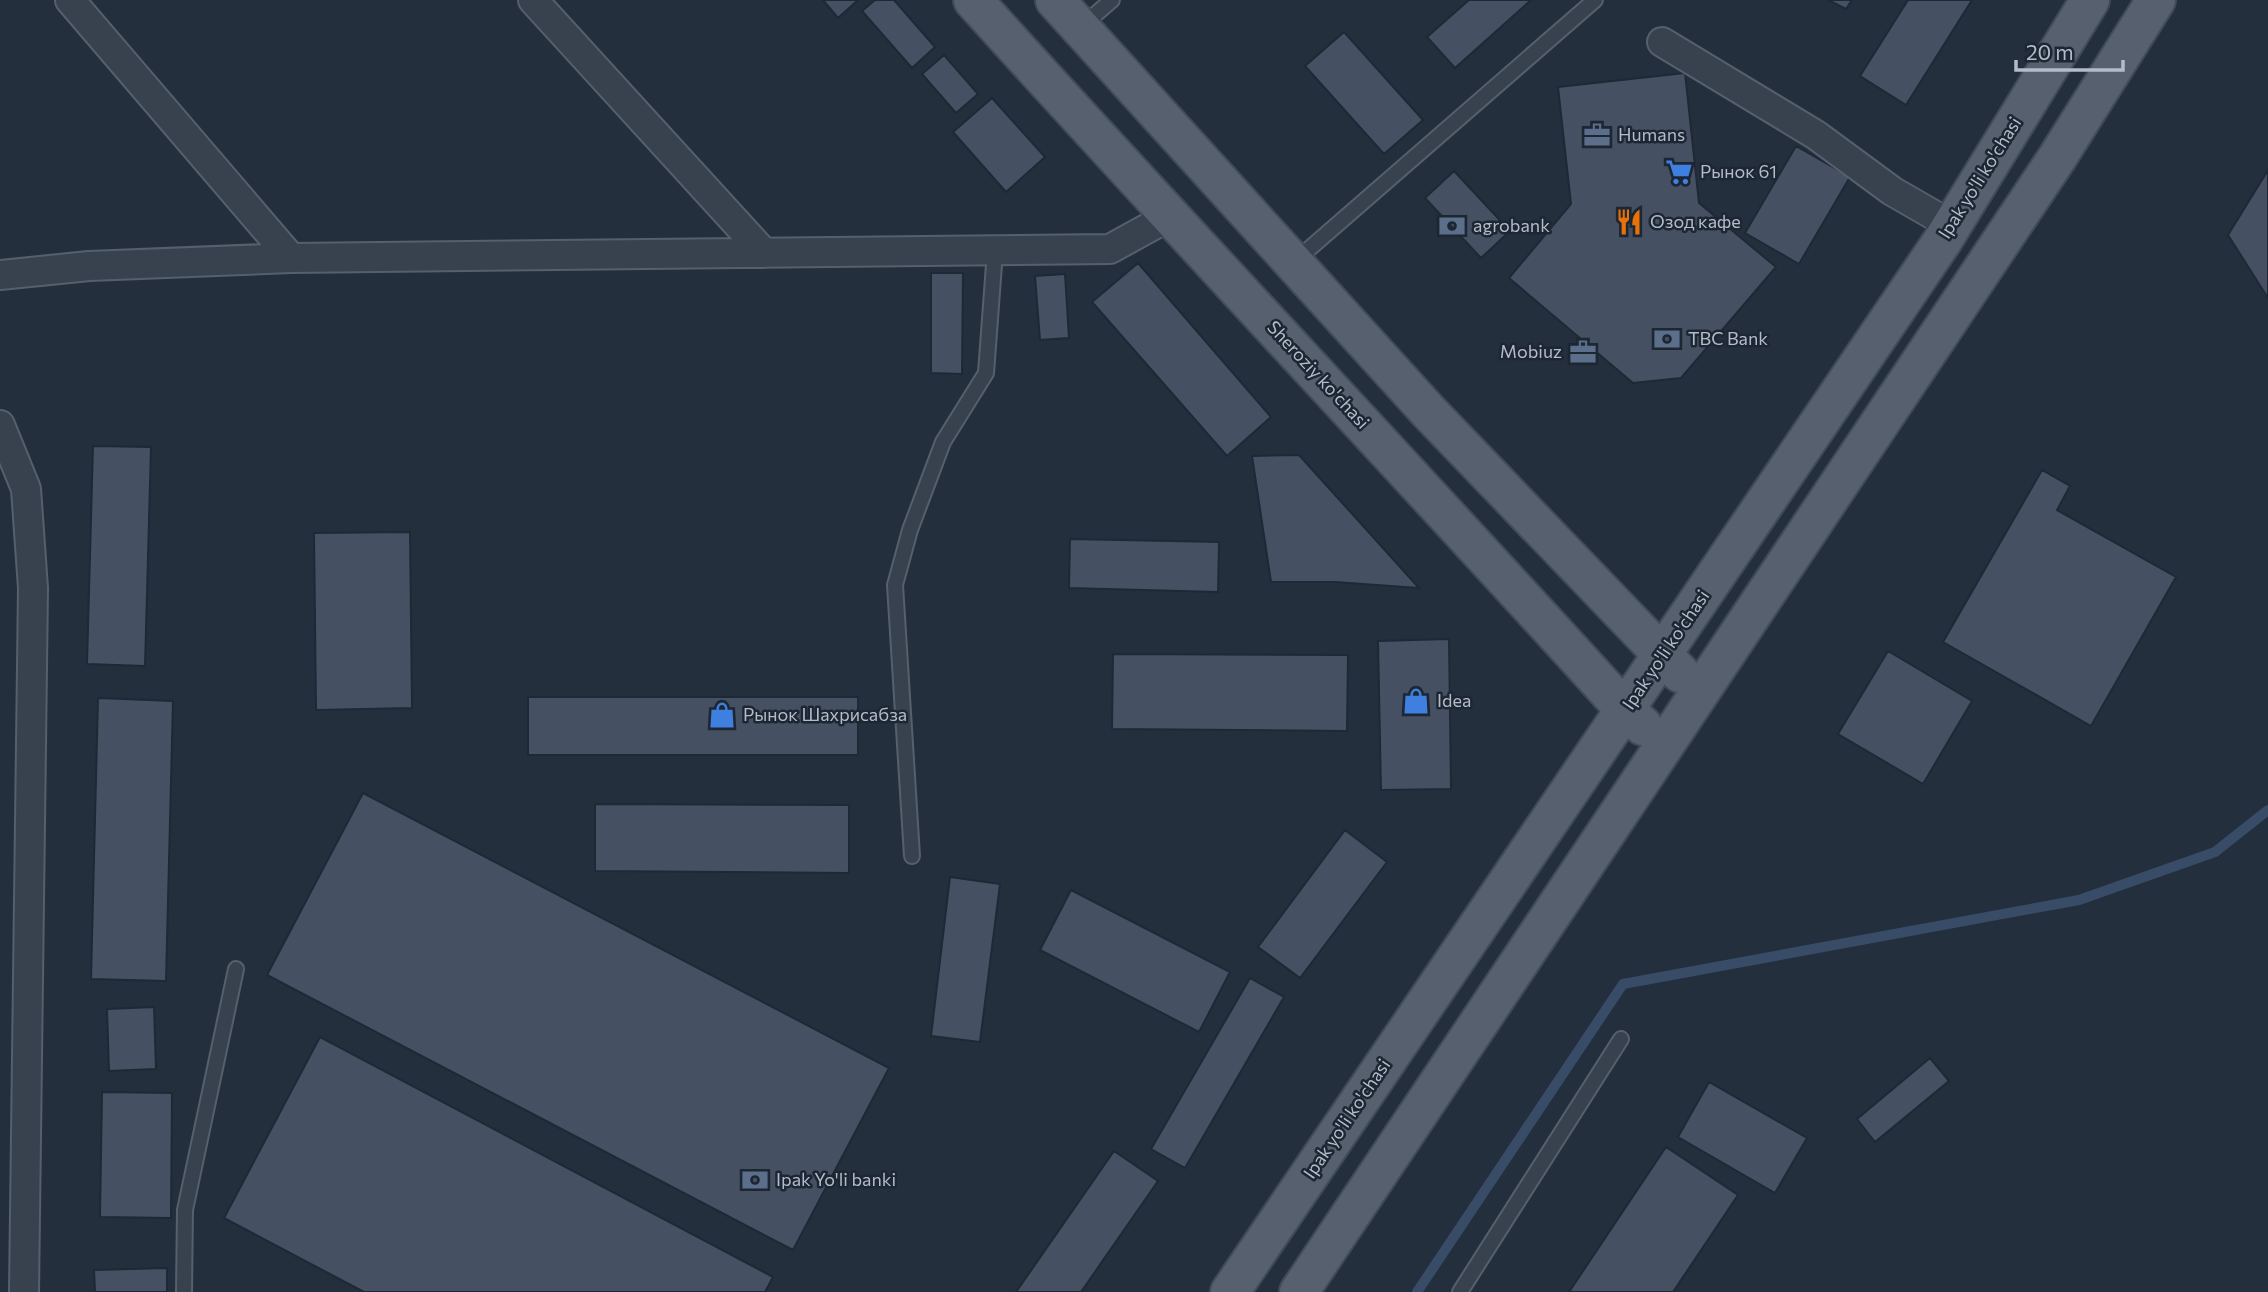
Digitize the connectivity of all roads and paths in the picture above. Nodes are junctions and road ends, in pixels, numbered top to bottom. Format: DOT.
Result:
graph roads {
  1 [pos="70,0"];
  2 [pos="533,0"];
  3 [pos="972,0"];
  4 [pos="1112,0"];
  5 [pos="1595,0"];
  6 [pos="2090,0"];
  7 [pos="2156,0"];
  8 [pos="1068,14"];
  9 [pos="1662,42"];
  10 [pos="1168,217"];
  11 [pos="1951,225"];
  12 [pos="995,251"];
  13 [pos="764,253"];
  14 [pos="291,258"];
  15 [pos="1293,263"];
  16 [pos="0,275"];
  17 [pos="0,425"];
  18 [pos="1662,656"];
  19 [pos="1702,693"];
  20 [pos="1625,710"];
  21 [pos="1666,746"];
  22 [pos="912,856"];
  23 [pos="236,969"];
  24 [pos="1621,1039"];
  25 [pos="24,1292"];
  26 [pos="184,1292"];
  27 [pos="1230,1292"];
  28 [pos="1299,1292"];
  29 [pos="1460,1292"];
  1 -- 14 [label="street"];
  2 -- 13 [label="street"];
  3 -- 10 [label="main road, Sheroziy ko'chasi"];
  4 -- 8 [label="lane"];
  5 -- 15 [label="lane"];
  6 -- 11 [label="main road, Ipak yo'li ko'chasi"];
  7 -- 19 [label="main road"];
  8 -- 15 [label="main road"];
  9 -- 11 [label="street"];
  10 -- 12 [label="street"];
  10 -- 20 [label="main road, Sheroziy ko'chasi"];
  11 -- 18 [label="main road, Ipak yo'li ko'chasi"];
  12 -- 13 [label="street"];
  12 -- 22 [label="lane"];
  13 -- 14 [label="street"];
  14 -- 16 [label="street"];
  15 -- 18 [label="main road"];
  17 -- 25 [label="street"];
  18 -- 19 [label="main road"];
  18 -- 20 [label="main road, Ipak yo'li ko'chasi"];
  19 -- 21 [label="main road"];
  20 -- 21 [label="main road, Sheroziy ko'chasi"];
  20 -- 27 [label="main road, Ipak yo'li ko'chasi"];
  21 -- 28 [label="main road"];
  23 -- 26 [label="lane"];
  24 -- 29 [label="lane"];
}
